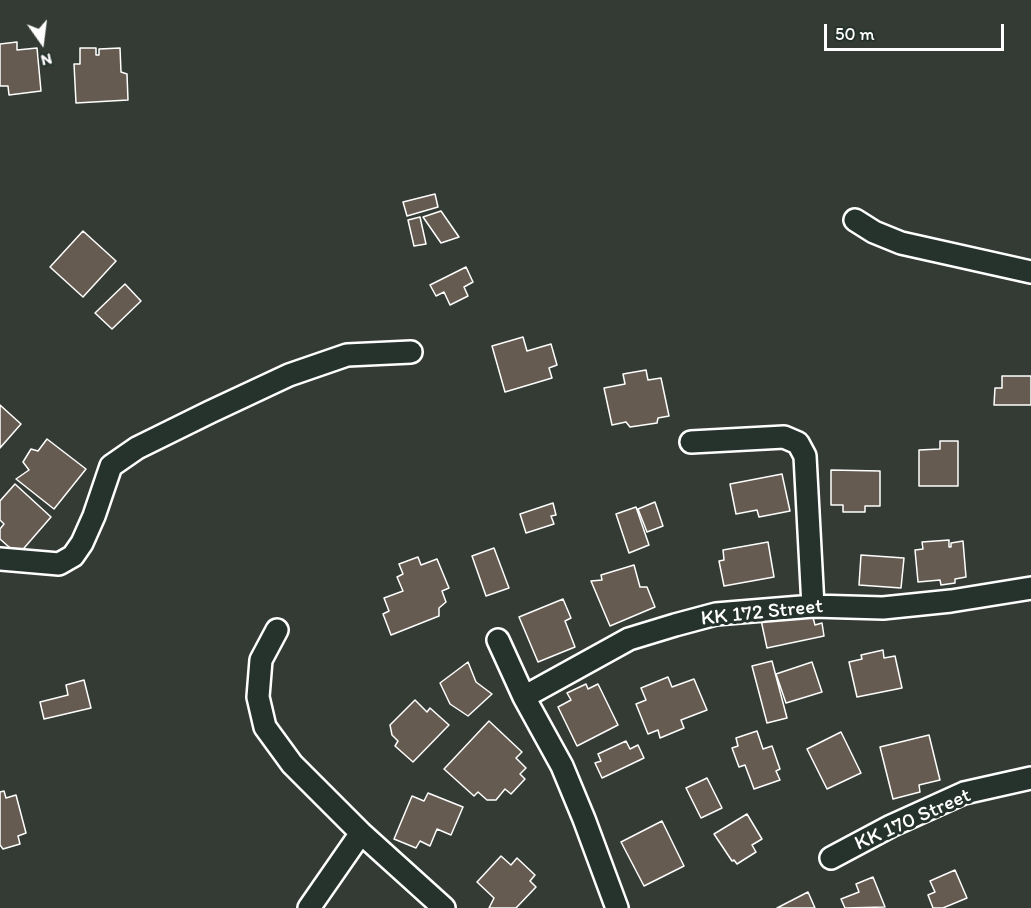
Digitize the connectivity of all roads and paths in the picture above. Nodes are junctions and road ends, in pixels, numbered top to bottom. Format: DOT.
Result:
graph roads {
  1 [pos="855,220"];
  2 [pos="1031,272"];
  3 [pos="411,352"];
  4 [pos="691,442"];
  5 [pos="0,560"];
  6 [pos="1031,588"];
  7 [pos="813,606"];
  8 [pos="277,630"];
  9 [pos="498,640"];
  10 [pos="524,697"];
  11 [pos="1031,778"];
  12 [pos="361,833"];
  13 [pos="831,858"];
  14 [pos="309,908"];
  15 [pos="444,908"];
  16 [pos="617,908"];
  1 -- 2 [label="street"];
  3 -- 5 [label="street"];
  4 -- 7 [label="street"];
  6 -- 7 [label="street, KK 172 Street"];
  7 -- 10 [label="street, KK 172 Street"];
  8 -- 12 [label="street"];
  9 -- 10 [label="street"];
  10 -- 16 [label="street"];
  11 -- 13 [label="street, KK 170 Street"];
  12 -- 14 [label="street"];
  12 -- 15 [label="street"];
}
